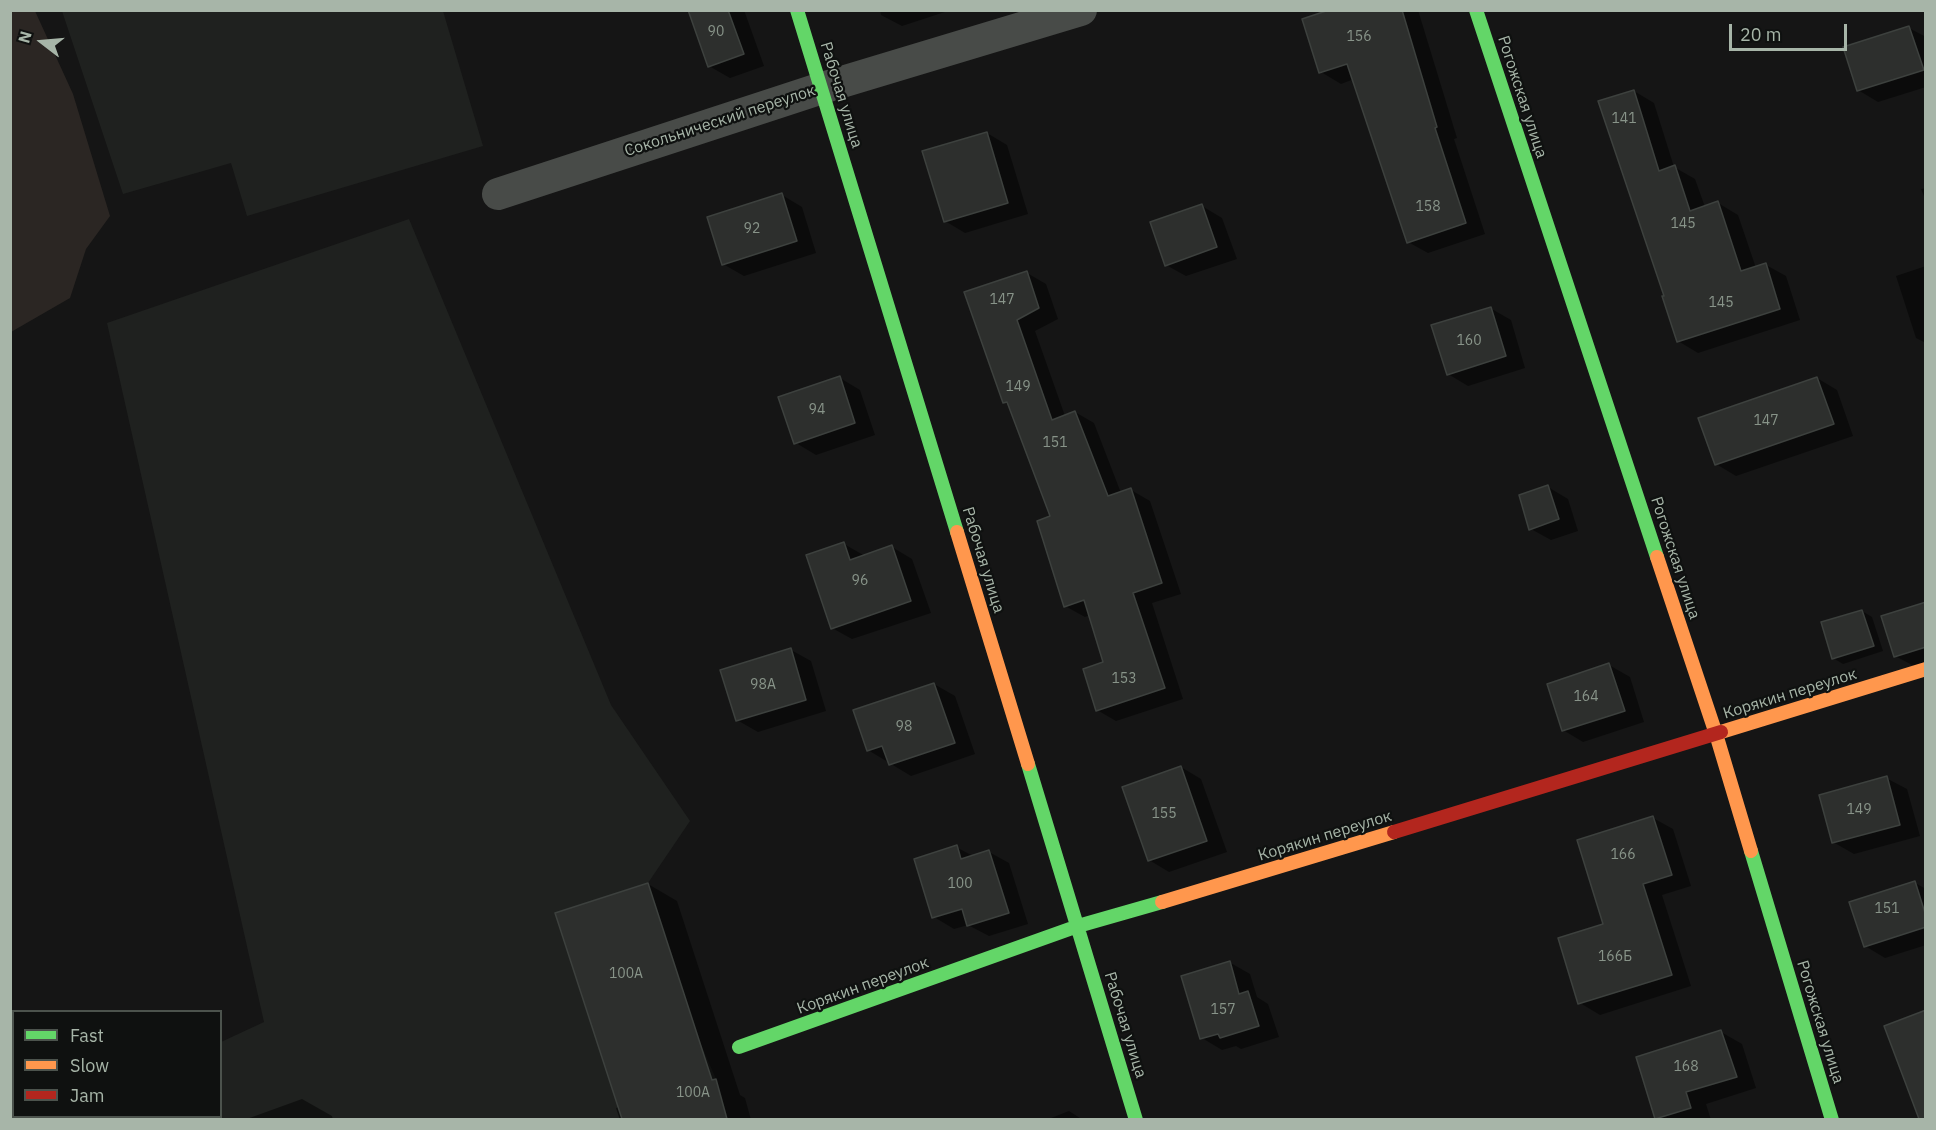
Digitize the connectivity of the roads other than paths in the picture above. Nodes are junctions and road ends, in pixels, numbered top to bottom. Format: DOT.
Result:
graph roads {
  1 [pos="797,10"];
  2 [pos="1081,10"];
  3 [pos="1476,10"];
  4 [pos="822,88"];
  5 [pos="498,194"];
  6 [pos="1926,669"];
  7 [pos="1716,734"];
  8 [pos="1078,926"];
  9 [pos="740,1047"];
  10 [pos="1136,1119"];
  11 [pos="1832,1119"];
  1 -- 4 [label="street, Рабочая улица"];
  2 -- 4 [label="street, Сокольнический переулок"];
  3 -- 7 [label="street, Рогожская улица"];
  4 -- 5 [label="street, Сокольнический переулок"];
  4 -- 8 [label="street, Рабочая улица"];
  6 -- 7 [label="street, Корякин переулок"];
  7 -- 8 [label="street, Корякин переулок"];
  7 -- 11 [label="street, Рогожская улица"];
  8 -- 9 [label="street, Корякин переулок"];
  8 -- 10 [label="street, Рабочая улица"];
}
